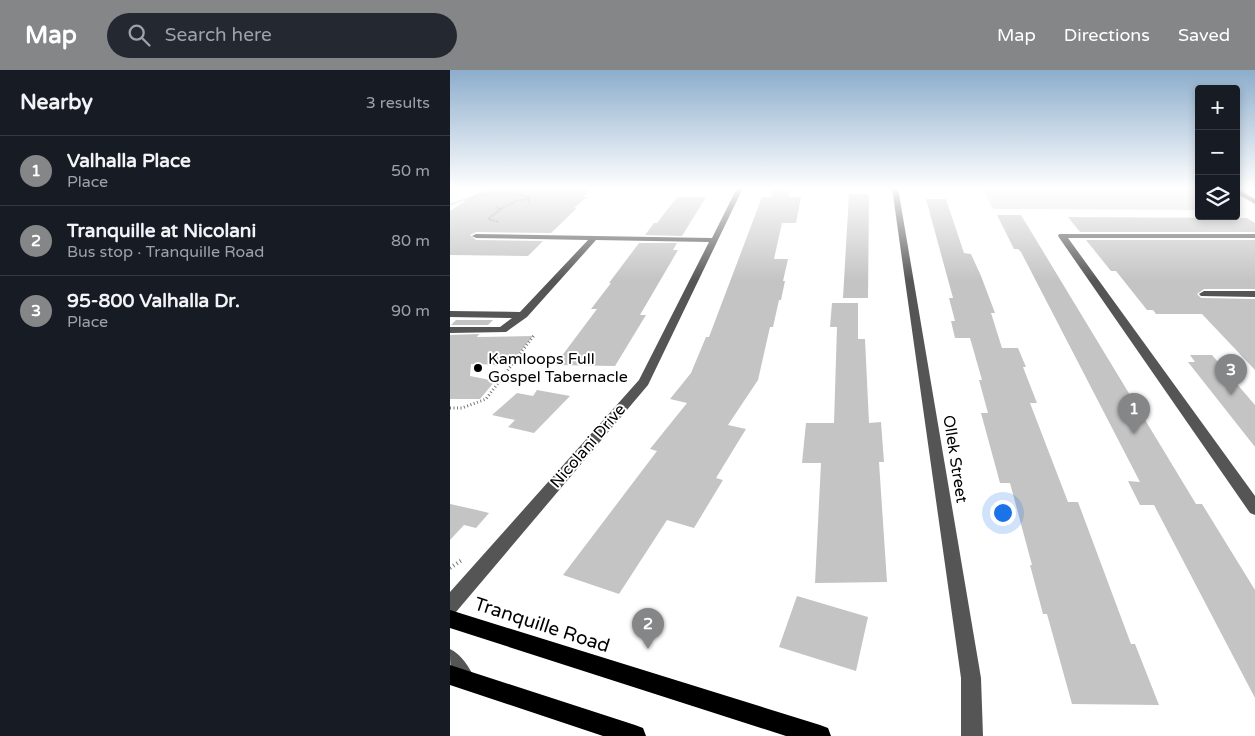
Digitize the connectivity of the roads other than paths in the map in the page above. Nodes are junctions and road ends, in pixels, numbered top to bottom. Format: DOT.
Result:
graph roads {
  1 [pos="725,219"];
  2 [pos="900,219"];
  3 [pos="476,236"];
  4 [pos="1255,236"];
  5 [pos="595,237"];
  6 [pos="715,240"];
  7 [pos="1204,294"];
  8 [pos="1255,294"];
  9 [pos="450,314"];
  10 [pos="523,315"];
  11 [pos="450,330"];
  12 [pos="1255,508"];
  13 [pos="450,606"];
  14 [pos="450,619"];
  15 [pos="450,659"];
  16 [pos="458,678"];
  17 [pos="635,736"];
  18 [pos="820,736"];
  19 [pos="972,736"];
  1 -- 6 [label="street, Nicolani Drive"];
  2 -- 19 [label="street, Ollek Street"];
  3 -- 5 [label="street"];
  4 -- 12 [label="street"];
  5 -- 6 [label="street"];
  5 -- 10 [label="street"];
  6 -- 13 [label="street, Nicolani Drive"];
  7 -- 8 [label="street"];
  9 -- 10 [label="street"];
  10 -- 11 [label="street"];
  14 -- 18 [label="main road, Tranquille Road"];
  15 -- 16 [label="street"];
  16 -- 17 [label="main road"];
}
